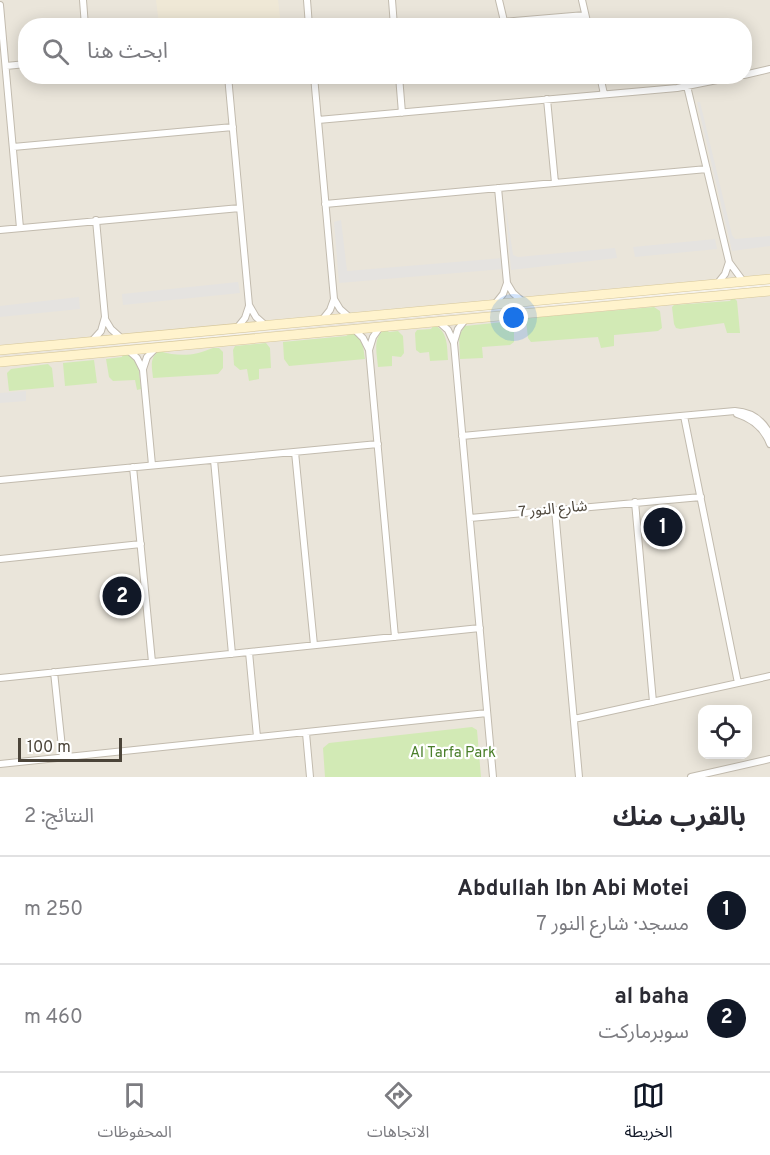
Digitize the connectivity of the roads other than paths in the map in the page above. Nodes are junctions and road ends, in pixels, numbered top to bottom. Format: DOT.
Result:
graph roads {
  1 [pos="83,0"];
  2 [pos="307,0"];
  3 [pos="392,0"];
  4 [pos="499,0"];
  5 [pos="582,0"];
  6 [pos="0,5"];
  7 [pos="585,15"];
  8 [pos="84,18"];
  9 [pos="308,18"];
  10 [pos="393,18"];
  11 [pos="503,18"];
  12 [pos="544,18"];
  13 [pos="586,18"];
  14 [pos="18,65"];
  15 [pos="6,66"];
  16 [pos="770,69"];
  17 [pos="752,73"];
  18 [pos="229,84"];
  19 [pos="315,84"];
  20 [pos="400,84"];
  21 [pos="602,84"];
  22 [pos="697,84"];
  23 [pos="687,86"];
  24 [pos="604,94"];
  25 [pos="547,99"];
  26 [pos="402,113"];
  27 [pos="318,120"];
  28 [pos="233,127"];
  29 [pos="13,147"];
  30 [pos="707,169"];
  31 [pos="555,183"];
  32 [pos="498,188"];
  33 [pos="325,204"];
  34 [pos="240,208"];
  35 [pos="96,220"];
  36 [pos="20,228"];
  37 [pos="0,230"];
  38 [pos="729,262"];
  39 [pos="770,274"];
  40 [pos="765,280"];
  41 [pos="744,282"];
  42 [pos="507,283"];
  43 [pos="717,284"];
  44 [pos="769,291"];
  45 [pos="554,298"];
  46 [pos="334,299"];
  47 [pos="522,301"];
  48 [pos="495,303"];
  49 [pos="249,305"];
  50 [pos="521,314"];
  51 [pos="105,317"];
  52 [pos="350,318"];
  53 [pos="466,319"];
  54 [pos="322,320"];
  55 [pos="438,321"];
  56 [pos="266,325"];
  57 [pos="381,327"];
  58 [pos="237,328"];
  59 [pos="354,329"];
  60 [pos="122,338"];
  61 [pos="88,342"];
  62 [pos="454,343"];
  63 [pos="156,347"];
  64 [pos="0,350"];
  65 [pos="128,350"];
  66 [pos="369,350"];
  67 [pos="36,359"];
  68 [pos="0,362"];
  69 [pos="143,370"];
  70 [pos="724,412"];
  71 [pos="684,416"];
  72 [pos="770,435"];
  73 [pos="462,436"];
  74 [pos="378,444"];
  75 [pos="770,444"];
  76 [pos="296,452"];
  77 [pos="214,460"];
  78 [pos="152,465"];
  79 [pos="133,467"];
  80 [pos="0,480"];
  81 [pos="700,497"];
  82 [pos="635,502"];
  83 [pos="555,510"];
  84 [pos="470,518"];
  85 [pos="141,544"];
  86 [pos="0,559"];
  87 [pos="480,628"];
  88 [pos="395,637"];
  89 [pos="314,645"];
  90 [pos="249,652"];
  91 [pos="232,654"];
  92 [pos="152,662"];
  93 [pos="54,672"];
  94 [pos="770,676"];
  95 [pos="0,678"];
  96 [pos="738,683"];
  97 [pos="653,702"];
  98 [pos="487,713"];
  99 [pos="574,719"];
  100 [pos="306,733"];
  101 [pos="257,737"];
  102 [pos="63,757"];
  103 [pos="770,759"];
  104 [pos="0,764"];
  105 [pos="310,777"];
  106 [pos="493,777"];
  107 [pos="579,777"];
  108 [pos="696,777"];
  1 -- 8 [label="street"];
  2 -- 9 [label="street"];
  3 -- 10 [label="street"];
  4 -- 11 [label="street"];
  5 -- 7 [label="street"];
  6 -- 15 [label="street"];
  7 -- 12 [label="street"];
  7 -- 13 [label="street"];
  14 -- 15 [label="street"];
  15 -- 29 [label="street"];
  16 -- 17 [label="street"];
  18 -- 28 [label="street"];
  19 -- 27 [label="street"];
  20 -- 26 [label="street"];
  21 -- 24 [label="street"];
  22 -- 23 [label="street"];
  23 -- 24 [label="street"];
  23 -- 30 [label="street"];
  24 -- 25 [label="street"];
  25 -- 26 [label="street"];
  25 -- 31 [label="street"];
  26 -- 27 [label="street"];
  27 -- 33 [label="street"];
  28 -- 29 [label="street"];
  28 -- 34 [label="street"];
  29 -- 36 [label="street"];
  30 -- 31 [label="street"];
  30 -- 38 [label="street"];
  31 -- 32 [label="street"];
  32 -- 33 [label="street"];
  32 -- 42 [label="street"];
  33 -- 46 [label="street"];
  34 -- 35 [label="street"];
  34 -- 49 [label="street"];
  35 -- 36 [label="street"];
  35 -- 51 [label="street"];
  36 -- 37 [label="street"];
  38 -- 41 [label="street"];
  38 -- 43 [label="street"];
  39 -- 40 [label="main road"];
  40 -- 41 [label="main road"];
  41 -- 43 [label="main road"];
  42 -- 47 [label="street"];
  42 -- 48 [label="street"];
  43 -- 45 [label="main road"];
  44 -- 50 [label="main road"];
  45 -- 47 [label="main road"];
  45 -- 50 [label="main road"];
  46 -- 52 [label="street"];
  46 -- 54 [label="street"];
  47 -- 48 [label="main road"];
  48 -- 52 [label="main road"];
  49 -- 56 [label="street"];
  49 -- 58 [label="street"];
  50 -- 53 [label="main road"];
  51 -- 60 [label="street"];
  51 -- 61 [label="street"];
  52 -- 54 [label="main road"];
  53 -- 55 [label="main road"];
  53 -- 62 [label="street"];
  54 -- 56 [label="main road"];
  55 -- 57 [label="main road"];
  55 -- 62 [label="street"];
  56 -- 58 [label="main road"];
  57 -- 59 [label="main road"];
  57 -- 66 [label="street"];
  58 -- 60 [label="main road"];
  59 -- 63 [label="main road"];
  59 -- 66 [label="street"];
  60 -- 61 [label="main road"];
  61 -- 64 [label="main road"];
  61 -- 67 [label="main road"];
  62 -- 73 [label="street"];
  63 -- 65 [label="main road"];
  63 -- 69 [label="street"];
  65 -- 67 [label="main road"];
  65 -- 69 [label="street"];
  66 -- 74 [label="street"];
  67 -- 68 [label="main road"];
  69 -- 78 [label="street"];
  70 -- 71 [label="street"];
  70 -- 72 [label="street"];
  70 -- 75 [label="street"];
  71 -- 73 [label="street"];
  71 -- 81 [label="street"];
  73 -- 84 [label="street"];
  74 -- 76 [label="street"];
  74 -- 88 [label="street"];
  76 -- 77 [label="street"];
  76 -- 89 [label="street"];
  77 -- 78 [label="street"];
  77 -- 91 [label="street"];
  78 -- 79 [label="street"];
  79 -- 80 [label="street"];
  79 -- 85 [label="street"];
  81 -- 82 [label="street, شارع النور 7"];
  81 -- 96 [label="street"];
  82 -- 83 [label="street, شارع النور 7"];
  82 -- 97 [label="street"];
  83 -- 84 [label="street, شارع النور 7"];
  83 -- 99 [label="street"];
  84 -- 87 [label="street"];
  85 -- 86 [label="street"];
  85 -- 92 [label="street"];
  87 -- 88 [label="street"];
  87 -- 98 [label="street"];
  88 -- 89 [label="street"];
  89 -- 90 [label="street"];
  90 -- 91 [label="street"];
  90 -- 101 [label="street"];
  91 -- 92 [label="street"];
  92 -- 93 [label="street"];
  93 -- 95 [label="street"];
  93 -- 102 [label="street"];
  94 -- 96 [label="street"];
  96 -- 97 [label="street"];
  97 -- 99 [label="street"];
  98 -- 100 [label="street"];
  98 -- 106 [label="street"];
  99 -- 107 [label="street"];
  100 -- 101 [label="street"];
  100 -- 105 [label="street"];
  101 -- 102 [label="street"];
  102 -- 104 [label="street"];
  103 -- 108 [label="street"];
}
